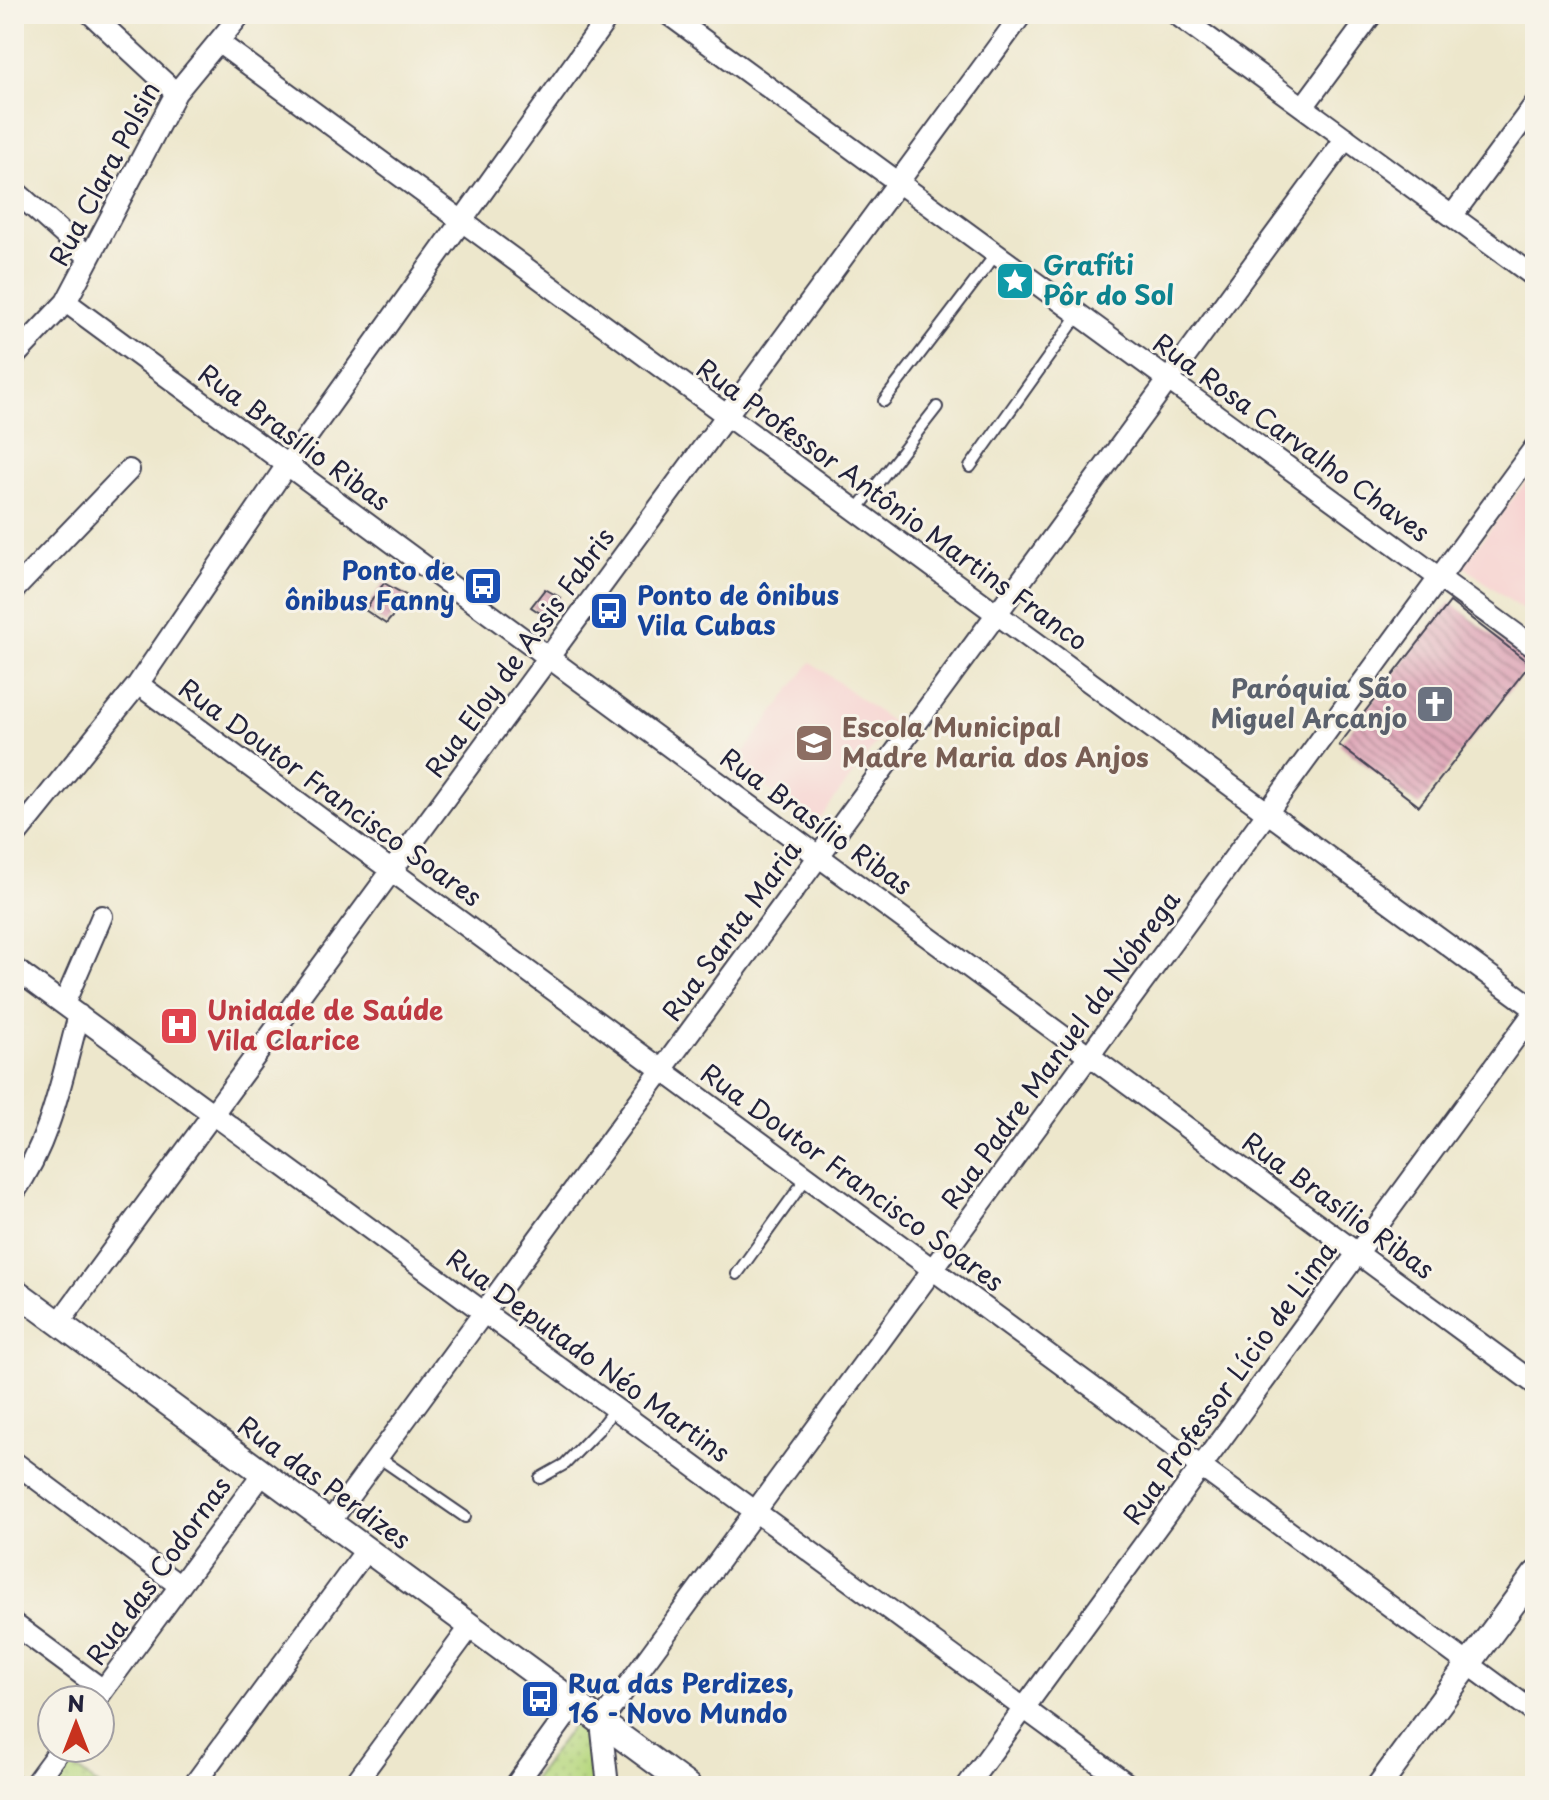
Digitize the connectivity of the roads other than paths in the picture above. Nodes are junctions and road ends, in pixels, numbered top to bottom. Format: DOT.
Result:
graph roads {
  1 [pos="91,14"];
  2 [pos="241,14"];
  3 [pos="610,14"];
  4 [pos="668,14"];
  5 [pos="1022,14"];
  6 [pos="1176,14"];
  7 [pos="1372,14"];
  8 [pos="218,42"];
  9 [pos="176,93"];
  10 [pos="1535,104"];
  11 [pos="1303,107"];
  12 [pos="1346,138"];
  13 [pos="898,182"];
  14 [pos="14,190"];
  15 [pos="1452,216"];
  16 [pos="462,221"];
  17 [pos="996,254"];
  18 [pos="89,257"];
  19 [pos="1535,277"];
  20 [pos="66,302"];
  21 [pos="1079,314"];
  22 [pos="14,357"];
  23 [pos="1169,380"];
  24 [pos="884,401"];
  25 [pos="937,407"];
  26 [pos="726,415"];
  27 [pos="1535,447"];
  28 [pos="287,465"];
  29 [pos="970,467"];
  30 [pos="129,470"];
  31 [pos="856,511"];
  32 [pos="1439,578"];
  33 [pos="14,590"];
  34 [pos="997,614"];
  35 [pos="1535,648"];
  36 [pos="549,658"];
  37 [pos="138,684"];
  38 [pos="1267,813"];
  39 [pos="14,838"];
  40 [pos="819,857"];
  41 [pos="391,871"];
  42 [pos="102,916"];
  43 [pos="14,968"];
  44 [pos="72,1009"];
  45 [pos="1535,1010"];
  46 [pos="1089,1056"];
  47 [pos="662,1070"];
  48 [pos="213,1113"];
  49 [pos="807,1177"];
  50 [pos="14,1193"];
  51 [pos="1357,1253"];
  52 [pos="933,1269"];
  53 [pos="737,1274"];
  54 [pos="14,1290"];
  55 [pos="485,1312"];
  56 [pos="59,1323"];
  57 [pos="1535,1384"];
  58 [pos="615,1408"];
  59 [pos="378,1457"];
  60 [pos="14,1462"];
  61 [pos="1201,1467"];
  62 [pos="263,1473"];
  63 [pos="540,1478"];
  64 [pos="755,1511"];
  65 [pos="465,1517"];
  66 [pos="330,1522"];
  67 [pos="367,1549"];
  68 [pos="1535,1574"];
  69 [pos="180,1586"];
  70 [pos="14,1624"];
  71 [pos="471,1626"];
  72 [pos="1469,1664"];
  73 [pos="87,1684"];
  74 [pos="108,1684"];
  75 [pos="575,1703"];
  76 [pos="1024,1708"];
  77 [pos="1535,1713"];
  78 [pos="601,1722"];
  79 [pos="49,1764"];
  80 [pos="33,1786"];
  81 [pos="193,1786"];
  82 [pos="353,1786"];
  83 [pos="515,1786"];
  84 [pos="608,1786"];
  85 [pos="688,1786"];
  86 [pos="967,1786"];
  87 [pos="1130,1786"];
  88 [pos="1379,1786"];
  1 -- 9 [label="street"];
  2 -- 8 [label="street, Rua Clara Polsin"];
  3 -- 16 [label="street"];
  4 -- 13 [label="street, Rua Rosa Carvalho Chaves"];
  5 -- 13 [label="street, Rua Eloy de Assis Fabris"];
  6 -- 11 [label="street"];
  7 -- 11 [label="street"];
  8 -- 9 [label="street, Rua Clara Polsin"];
  8 -- 16 [label="street, Rua Professor Antônio Martins Franco"];
  9 -- 18 [label="street, Rua Clara Polsin"];
  10 -- 15 [label="street"];
  11 -- 12 [label="street"];
  12 -- 15 [label="street"];
  12 -- 23 [label="street, Rua Santa Maria"];
  13 -- 17 [label="street, Rua Rosa Carvalho Chaves"];
  13 -- 26 [label="street, Rua Eloy de Assis Fabris"];
  14 -- 18 [label="street"];
  15 -- 19 [label="street"];
  16 -- 26 [label="street, Rua Professor Antônio Martins Franco"];
  16 -- 28 [label="street"];
  17 -- 21 [label="street, Rua Rosa Carvalho Chaves"];
  17 -- 24 [label="lane"];
  18 -- 20 [label="street, Rua Clara Polsin"];
  20 -- 22 [label="street, Rua Clara Polsin"];
  20 -- 28 [label="street, Rua Brasílio Ribas"];
  21 -- 23 [label="street, Rua Rosa Carvalho Chaves"];
  21 -- 29 [label="lane"];
  23 -- 32 [label="street, Rua Rosa Carvalho Chaves"];
  23 -- 34 [label="street, Rua Santa Maria"];
  25 -- 31 [label="lane"];
  26 -- 31 [label="street, Rua Professor Antônio Martins Franco"];
  26 -- 36 [label="street, Rua Eloy de Assis Fabris"];
  27 -- 32 [label="street, Rua Padre Manuel da Nóbrega"];
  28 -- 36 [label="street, Rua Brasílio Ribas"];
  28 -- 37 [label="street"];
  30 -- 33 [label="street"];
  31 -- 34 [label="street, Rua Professor Antônio Martins Franco"];
  32 -- 35 [label="street, Rua Rosa Carvalho Chaves"];
  32 -- 38 [label="street, Rua Padre Manuel da Nóbrega"];
  34 -- 38 [label="street, Rua Professor Antônio Martins Franco"];
  34 -- 40 [label="street, Rua Santa Maria"];
  36 -- 40 [label="street, Rua Brasílio Ribas"];
  36 -- 41 [label="street, Rua Eloy de Assis Fabris"];
  37 -- 39 [label="street"];
  37 -- 41 [label="street, Rua Doutor Francisco Soares"];
  38 -- 45 [label="street, Rua Professor Antônio Martins Franco"];
  38 -- 46 [label="street, Rua Padre Manuel da Nóbrega"];
  40 -- 46 [label="street, Rua Brasílio Ribas"];
  40 -- 47 [label="street, Rua Santa Maria"];
  41 -- 47 [label="street, Rua Doutor Francisco Soares"];
  41 -- 48 [label="street, Rua Eloy de Assis Fabris"];
  42 -- 44 [label="street"];
  43 -- 44 [label="street, Rua Deputado Néo Martins"];
  44 -- 48 [label="street, Rua Deputado Néo Martins"];
  44 -- 50 [label="street"];
  45 -- 51 [label="street, Rua Professor Lício de Lima"];
  46 -- 51 [label="street, Rua Brasílio Ribas"];
  46 -- 52 [label="street, Rua Padre Manuel da Nóbrega"];
  47 -- 49 [label="street, Rua Doutor Francisco Soares"];
  47 -- 55 [label="street, Rua Santa Maria"];
  48 -- 55 [label="street, Rua Deputado Néo Martins"];
  48 -- 56 [label="street, Rua Eloy de Assis Fabris"];
  49 -- 52 [label="street, Rua Doutor Francisco Soares"];
  49 -- 53 [label="lane"];
  51 -- 57 [label="street, Rua Brasílio Ribas"];
  51 -- 61 [label="street, Rua Professor Lício de Lima"];
  52 -- 61 [label="street, Rua Doutor Francisco Soares"];
  52 -- 64 [label="street, Rua Padre Manuel da Nóbrega"];
  54 -- 56 [label="street, Rua das Perdizes"];
  55 -- 58 [label="street, Rua Deputado Néo Martins"];
  55 -- 59 [label="street, Rua Santa Maria"];
  56 -- 62 [label="street, Rua das Perdizes"];
  58 -- 63 [label="lane"];
  58 -- 64 [label="street, Rua Deputado Néo Martins"];
  59 -- 65 [label="lane"];
  59 -- 66 [label="street, Rua Santa Maria"];
  60 -- 69 [label="street"];
  61 -- 72 [label="street, Rua Doutor Francisco Soares"];
  61 -- 76 [label="street, Rua Professor Lício de Lima"];
  62 -- 66 [label="street, Rua das Perdizes"];
  62 -- 69 [label="street, Rua das Codornas"];
  64 -- 76 [label="street, Rua Deputado Néo Martins"];
  64 -- 78 [label="street, Rua Padre Manuel da Nóbrega"];
  66 -- 67 [label="street, Rua das Perdizes"];
  67 -- 71 [label="street, Rua das Perdizes"];
  67 -- 81 [label="street"];
  68 -- 72 [label="street"];
  69 -- 74 [label="street, Rua das Codornas"];
  70 -- 73 [label="street"];
  71 -- 75 [label="street, Rua das Perdizes"];
  71 -- 82 [label="street"];
  72 -- 77 [label="street, Rua Doutor Francisco Soares"];
  72 -- 88 [label="street"];
  75 -- 78 [label="street, Rua das Perdizes"];
  75 -- 83 [label="street"];
  76 -- 86 [label="street, Rua Professor Lício de Lima"];
  76 -- 87 [label="street, Rua Deputado Néo Martins"];
  78 -- 84 [label="street"];
  78 -- 85 [label="street, Rua das Perdizes"];
  79 -- 80 [label="street"];
}
